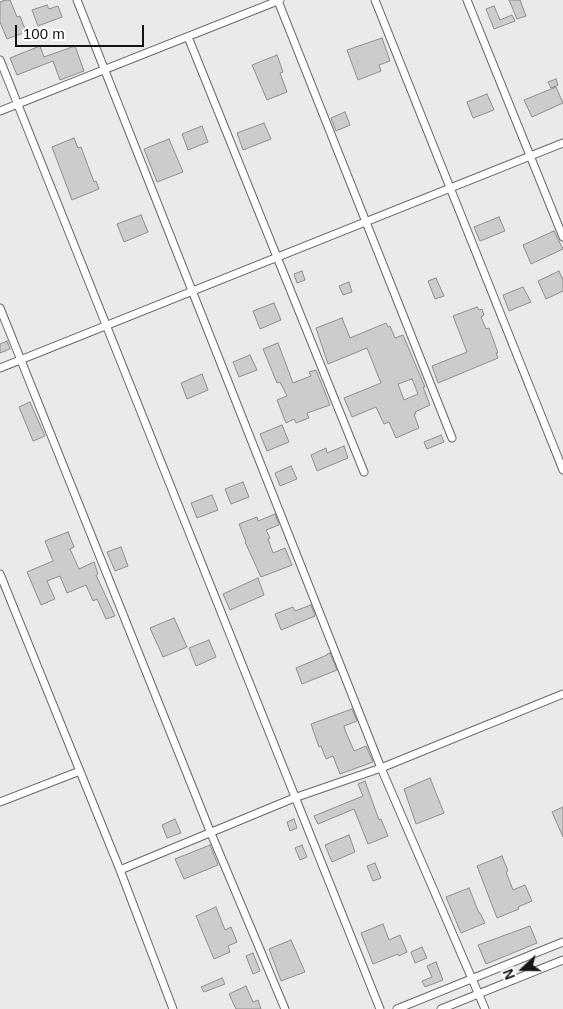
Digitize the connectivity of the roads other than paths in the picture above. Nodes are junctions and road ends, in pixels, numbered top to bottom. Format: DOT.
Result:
graph roads {
  1 [pos="77,0"];
  2 [pos="279,0"];
  3 [pos="375,0"];
  4 [pos="467,0"];
  5 [pos="188,36"];
  6 [pos="0,60"];
  7 [pos="105,70"];
  8 [pos="18,104"];
  9 [pos="0,111"];
  10 [pos="563,143"];
  11 [pos="530,156"];
  12 [pos="450,188"];
  13 [pos="366,222"];
  14 [pos="563,236"];
  15 [pos="277,257"];
  16 [pos="193,291"];
  17 [pos="0,308"];
  18 [pos="107,325"];
  19 [pos="20,360"];
  20 [pos="0,368"];
  21 [pos="452,438"];
  22 [pos="563,470"];
  23 [pos="364,472"];
  24 [pos="0,574"];
  25 [pos="563,694"];
  26 [pos="381,768"];
  27 [pos="80,771"];
  28 [pos="294,798"];
  29 [pos="0,802"];
  30 [pos="210,832"];
  31 [pos="120,870"];
  32 [pos="563,942"];
  33 [pos="563,960"];
  34 [pos="472,979"];
  35 [pos="479,994"];
  36 [pos="173,1009"];
  37 [pos="285,1009"];
  38 [pos="380,1009"];
  39 [pos="397,1009"];
  40 [pos="441,1009"];
  41 [pos="485,1009"];
  1 -- 7 [label="street"];
  2 -- 5 [label="street"];
  2 -- 13 [label="street"];
  3 -- 12 [label="street"];
  4 -- 11 [label="street"];
  5 -- 7 [label="street"];
  5 -- 15 [label="street"];
  6 -- 8 [label="street"];
  7 -- 8 [label="street"];
  7 -- 16 [label="street"];
  8 -- 9 [label="street"];
  8 -- 18 [label="street"];
  10 -- 11 [label="street"];
  11 -- 12 [label="street"];
  11 -- 14 [label="street"];
  12 -- 13 [label="street"];
  12 -- 22 [label="street"];
  13 -- 15 [label="street"];
  13 -- 21 [label="street"];
  15 -- 16 [label="street"];
  15 -- 23 [label="street"];
  16 -- 18 [label="street"];
  16 -- 26 [label="street"];
  17 -- 19 [label="street"];
  18 -- 19 [label="street"];
  18 -- 28 [label="street"];
  19 -- 20 [label="street"];
  19 -- 30 [label="street"];
  24 -- 27 [label="street"];
  25 -- 26 [label="street"];
  26 -- 28 [label="street"];
  26 -- 34 [label="street"];
  27 -- 29 [label="street"];
  27 -- 31 [label="street"];
  28 -- 30 [label="street"];
  28 -- 38 [label="street"];
  30 -- 31 [label="street"];
  30 -- 37 [label="street"];
  31 -- 36 [label="street"];
  32 -- 34 [label="street"];
  33 -- 35 [label="street"];
  34 -- 35 [label="street"];
  34 -- 39 [label="street"];
  35 -- 40 [label="street"];
  35 -- 41 [label="street"];
}
